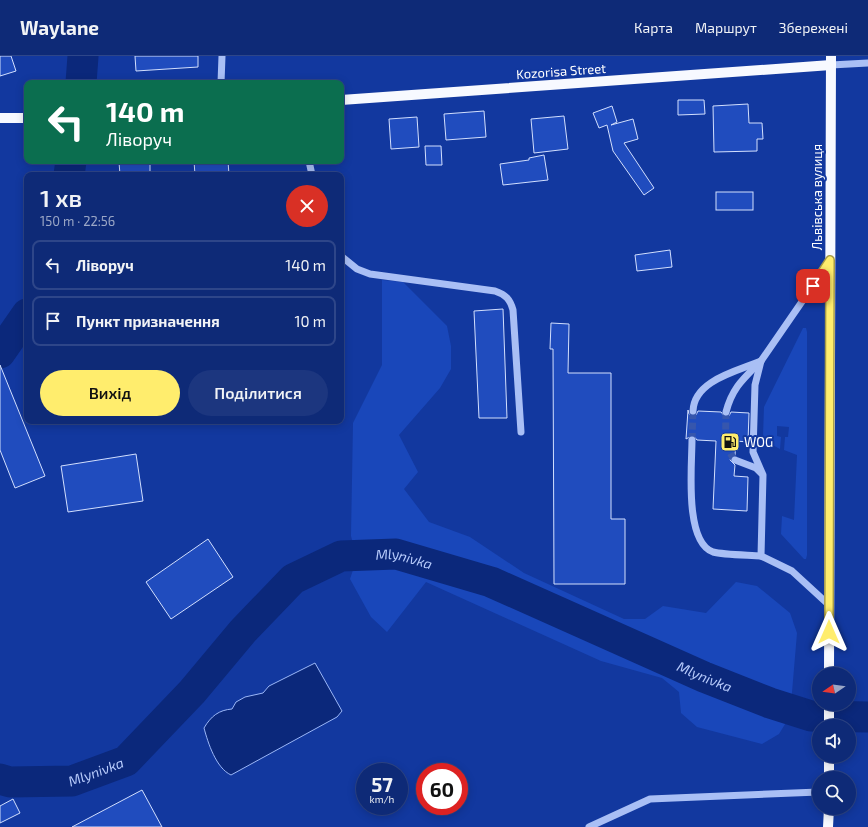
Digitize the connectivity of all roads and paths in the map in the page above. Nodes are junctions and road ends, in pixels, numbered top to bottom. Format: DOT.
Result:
graph roads {
  1 [pos="222,56"];
  2 [pos="831,61"];
  3 [pos="868,63"];
  4 [pos="221,80"];
  5 [pos="344,100"];
  6 [pos="0,118"];
  7 [pos="24,118"];
  8 [pos="344,258"];
  9 [pos="830,260"];
  10 [pos="761,361"];
  11 [pos="693,410"];
  12 [pos="726,412"];
  13 [pos="521,432"];
  14 [pos="692,440"];
  15 [pos="735,460"];
  16 [pos="763,475"];
  17 [pos="762,556"];
  18 [pos="829,605"];
  19 [pos="829,667"];
  20 [pos="812,792"];
  21 [pos="828,815"];
  22 [pos="589,827"];
  23 [pos="828,827"];
  1 -- 4 [label="street"];
  2 -- 3 [label="street"];
  2 -- 5 [label="main road, Kozorisa Street"];
  2 -- 9 [label="main road, Львівська вулиця"];
  6 -- 7 [label="main road"];
  8 -- 13 [label="street"];
  9 -- 10 [label="street"];
  9 -- 18 [label="main road, Львівська вулиця"];
  10 -- 11 [label="street"];
  10 -- 12 [label="street"];
  10 -- 16 [label="street"];
  14 -- 17 [label="street"];
  15 -- 16 [label="street"];
  16 -- 17 [label="street"];
  17 -- 18 [label="street"];
  18 -- 19 [label="main road, Львівська вулиця"];
  20 -- 22 [label="street"];
  21 -- 23 [label="main road"];
}
